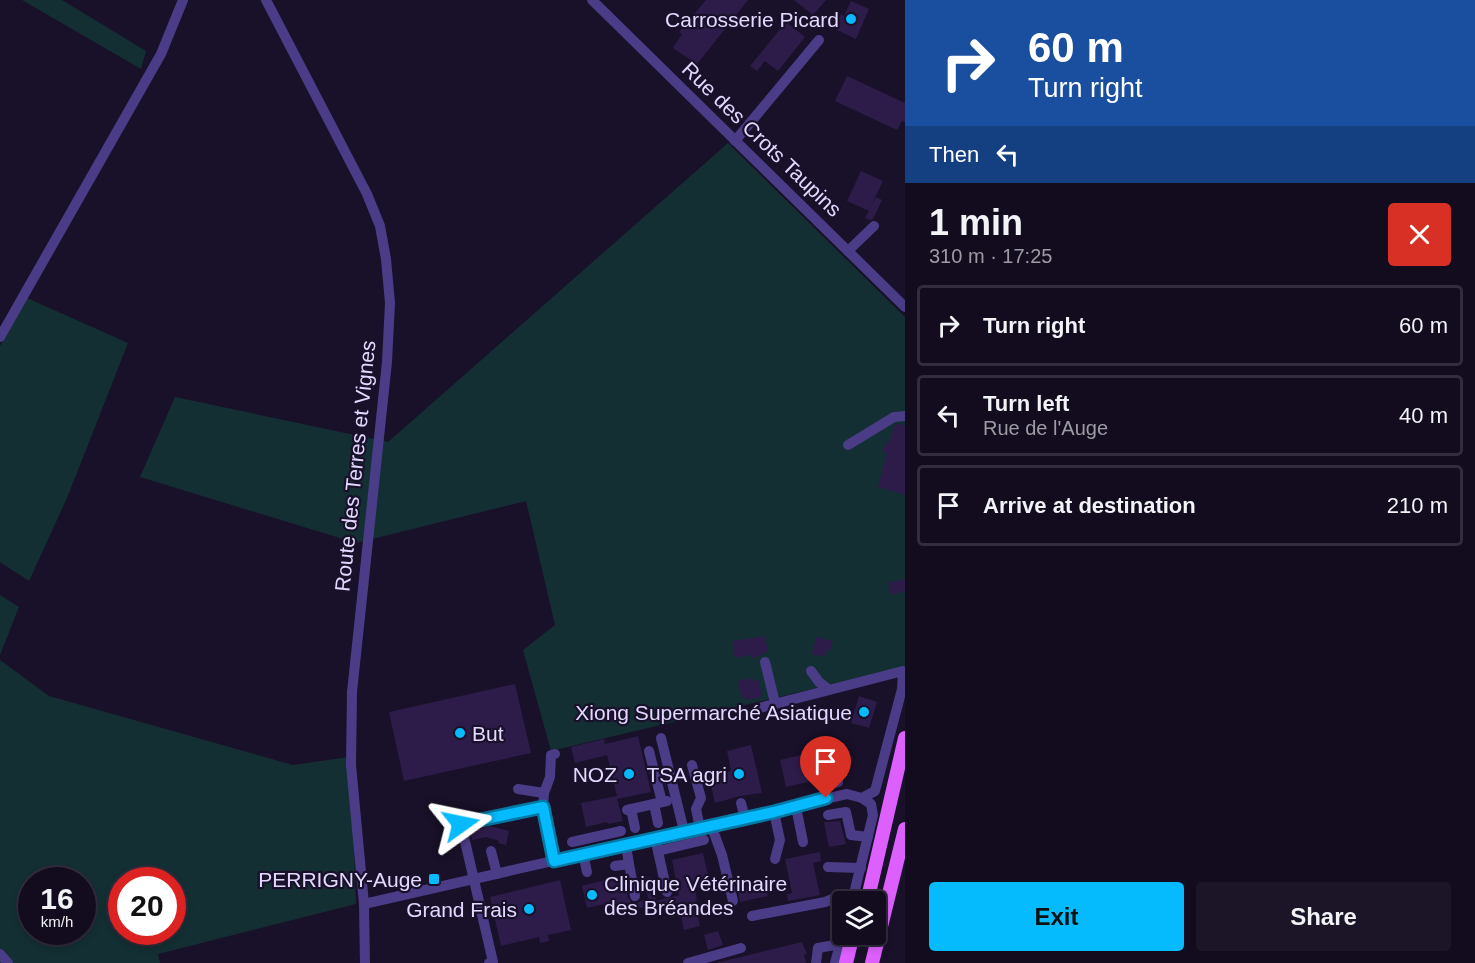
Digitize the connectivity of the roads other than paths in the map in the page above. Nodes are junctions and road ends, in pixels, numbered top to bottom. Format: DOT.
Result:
graph roads {
  1 [pos="183,0"];
  2 [pos="266,0"];
  3 [pos="592,0"];
  4 [pos="819,40"];
  5 [pos="735,141"];
  6 [pos="874,226"];
  7 [pos="848,251"];
  8 [pos="905,307"];
  9 [pos="0,337"];
  10 [pos="905,416"];
  11 [pos="848,445"];
  12 [pos="765,662"];
  13 [pos="904,668"];
  14 [pos="812,671"];
  15 [pos="828,689"];
  16 [pos="775,703"];
  17 [pos="759,708"];
  18 [pos="661,738"];
  19 [pos="905,738"];
  20 [pos="649,751"];
  21 [pos="555,754"];
  22 [pos="834,764"];
  23 [pos="692,765"];
  24 [pos="518,789"];
  25 [pos="544,793"];
  26 [pos="826,798"];
  27 [pos="862,798"];
  28 [pos="676,799"];
  29 [pos="658,803"];
  30 [pos="741,803"];
  31 [pos="543,807"];
  32 [pos="796,807"];
  33 [pos="774,812"];
  34 [pos="887,814"];
  35 [pos="828,815"];
  36 [pos="746,818"];
  37 [pos="658,823"];
  38 [pos="706,826"];
  39 [pos="635,828"];
  40 [pos="905,828"];
  41 [pos="621,831"];
  42 [pos="684,831"];
  43 [pos="868,837"];
  44 [pos="589,838"];
  45 [pos="656,838"];
  46 [pos="704,840"];
  47 [pos="572,842"];
  48 [pos="803,843"];
  49 [pos="626,844"];
  50 [pos="491,851"];
  51 [pos="658,851"];
  52 [pos="587,853"];
  53 [pos="775,859"];
  54 [pos="554,861"];
  55 [pos="629,864"];
  56 [pos="615,866"];
  57 [pos="828,867"];
  58 [pos="861,868"];
  59 [pos="587,872"];
  60 [pos="497,874"];
  61 [pos="474,879"];
  62 [pos="857,891"];
  63 [pos="858,891"];
  64 [pos="870,891"];
  65 [pos="667,892"];
  66 [pos="636,896"];
  67 [pos="832,900"];
  68 [pos="733,901"];
  69 [pos="364,904"];
  70 [pos="752,916"];
  71 [pos="834,945"];
  72 [pos="840,945"];
  73 [pos="850,945"];
  74 [pos="858,945"];
  75 [pos="741,948"];
  76 [pos="0,954"];
  77 [pos="8,963"];
  78 [pos="365,963"];
  79 [pos="489,963"];
  80 [pos="688,963"];
  81 [pos="816,963"];
  82 [pos="835,963"];
  83 [pos="846,963"];
  84 [pos="854,963"];
  85 [pos="872,963"];
  1 -- 9 [label="street"];
  2 -- 69 [label="street, Route des Terres et Vignes"];
  3 -- 5 [label="street, Rue des Crots Taupins"];
  4 -- 5 [label="street"];
  5 -- 7 [label="street, Rue des Crots Taupins"];
  6 -- 7 [label="street"];
  7 -- 8 [label="street, Rue des Crots Taupins"];
  10 -- 11 [label="street"];
  12 -- 16 [label="street"];
  13 -- 15 [label="street"];
  13 -- 27 [label="street"];
  14 -- 15 [label="street"];
  15 -- 16 [label="street"];
  16 -- 17 [label="street"];
  18 -- 28 [label="street"];
  19 -- 34 [label="main road"];
  20 -- 29 [label="street"];
  21 -- 25 [label="street"];
  22 -- 26 [label="street"];
  23 -- 38 [label="street"];
  24 -- 25 [label="street"];
  25 -- 31 [label="street"];
  26 -- 27 [label="street"];
  26 -- 32 [label="street"];
  27 -- 43 [label="street"];
  28 -- 29 [label="street"];
  28 -- 42 [label="street"];
  29 -- 37 [label="street"];
  29 -- 39 [label="street"];
  30 -- 36 [label="street"];
  31 -- 54 [label="street"];
  31 -- 61 [label="street"];
  32 -- 33 [label="street"];
  32 -- 48 [label="street"];
  33 -- 36 [label="street"];
  33 -- 53 [label="street"];
  34 -- 63 [label="main road"];
  34 -- 64 [label="main road"];
  35 -- 43 [label="street"];
  36 -- 38 [label="street"];
  38 -- 42 [label="street"];
  38 -- 68 [label="street"];
  40 -- 85 [label="main road"];
  41 -- 44 [label="street"];
  42 -- 45 [label="street"];
  43 -- 58 [label="street"];
  44 -- 47 [label="street"];
  44 -- 52 [label="street"];
  45 -- 49 [label="street"];
  45 -- 51 [label="street"];
  46 -- 51 [label="street"];
  49 -- 52 [label="street"];
  49 -- 55 [label="street"];
  50 -- 60 [label="street"];
  51 -- 65 [label="street"];
  52 -- 54 [label="street"];
  52 -- 59 [label="street"];
  54 -- 60 [label="street"];
  55 -- 56 [label="street"];
  55 -- 66 [label="street"];
  57 -- 58 [label="street"];
  58 -- 62 [label="street"];
  60 -- 61 [label="street"];
  61 -- 69 [label="street"];
  61 -- 79 [label="street"];
  67 -- 70 [label="street"];
  69 -- 78 [label="street, Route des Terres et Vignes"];
  71 -- 81 [label="street"];
  72 -- 82 [label="street"];
  73 -- 83 [label="main road"];
  74 -- 84 [label="main road"];
  75 -- 80 [label="street"];
  76 -- 77 [label="street"];
}
